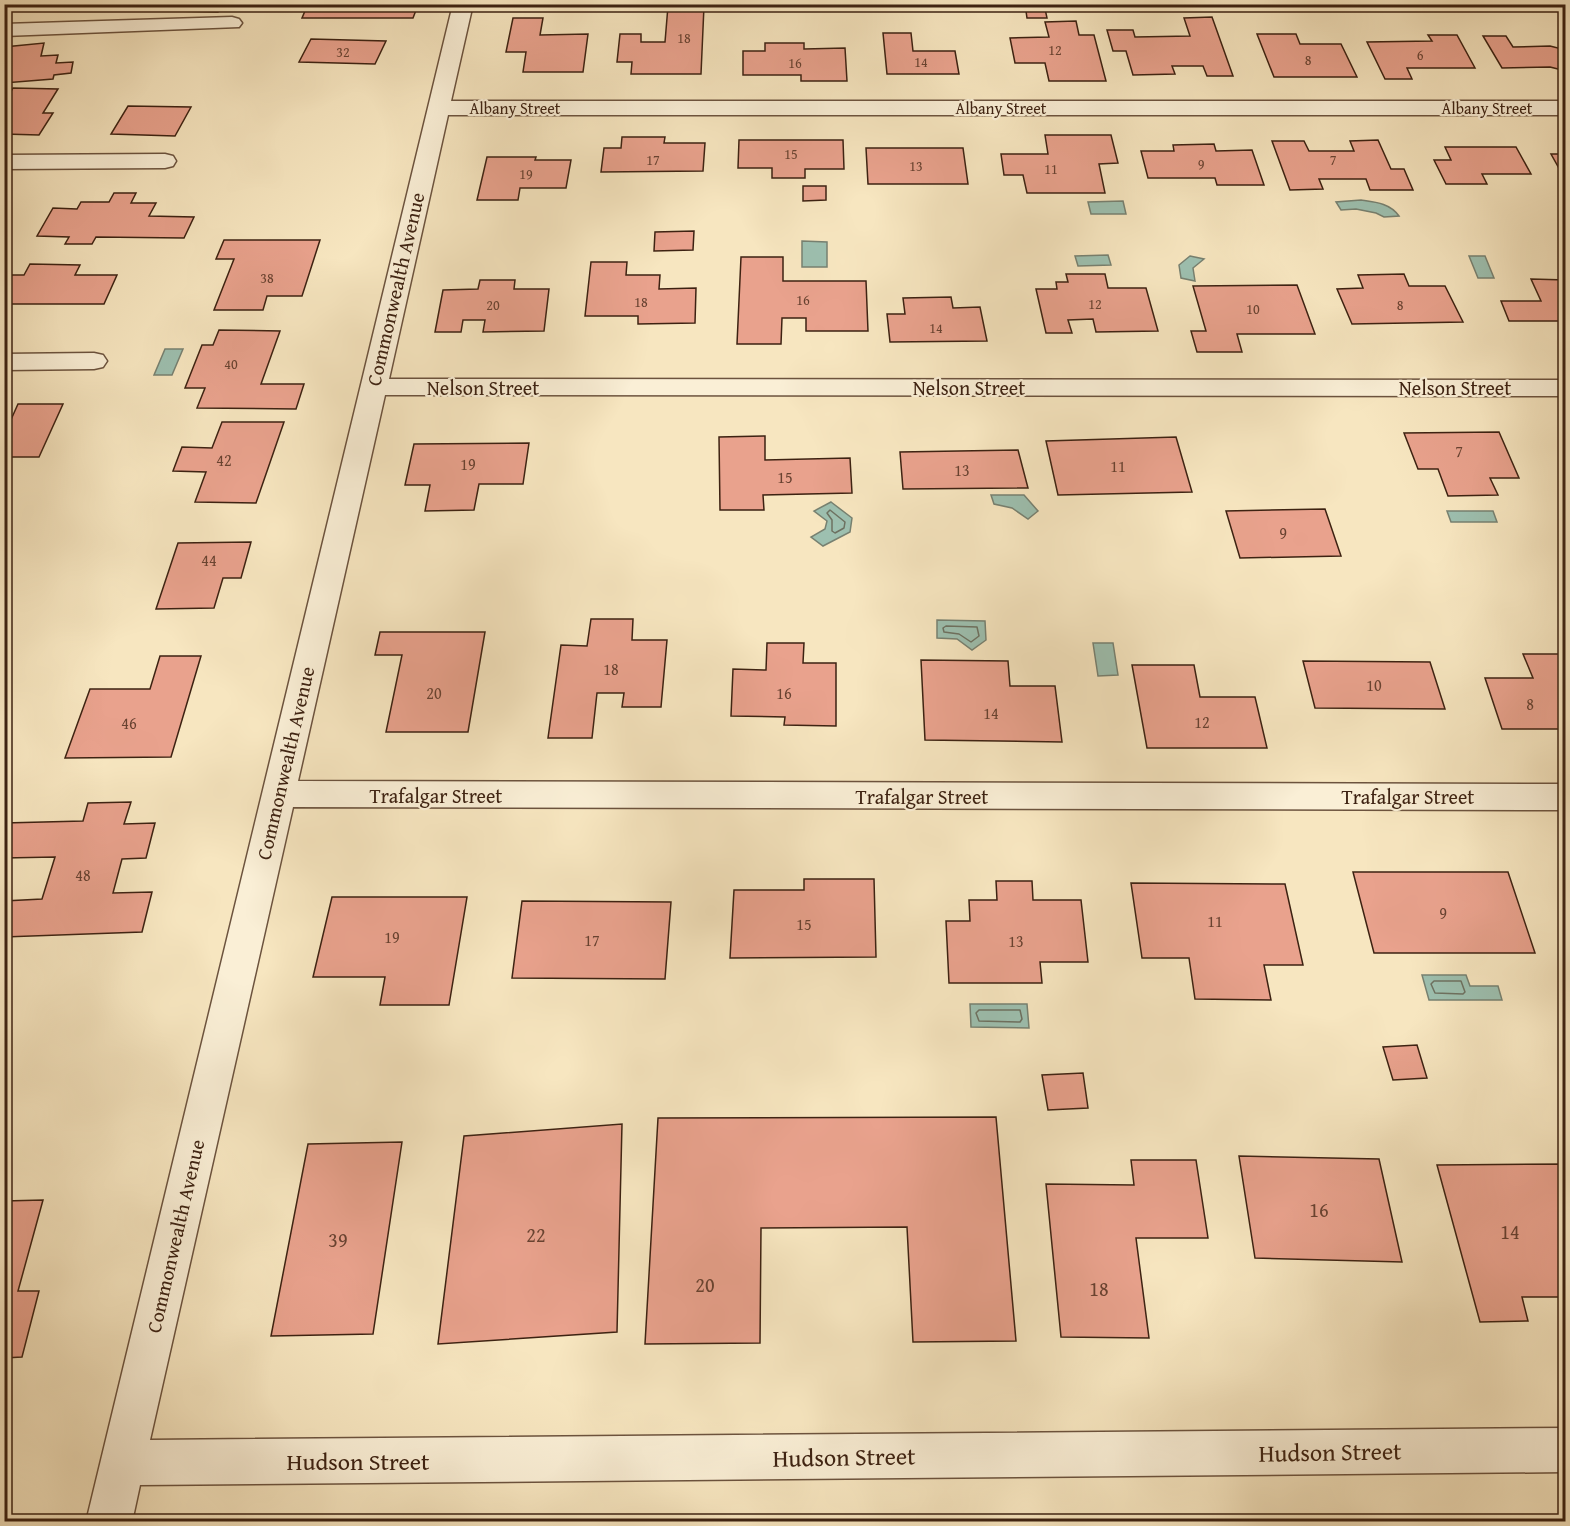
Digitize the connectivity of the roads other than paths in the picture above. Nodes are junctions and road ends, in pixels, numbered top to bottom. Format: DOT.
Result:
graph roads {
  1 [pos="463,4"];
  2 [pos="232,23"];
  3 [pos="4,30"];
  4 [pos="437,108"];
  5 [pos="1566,108"];
  6 [pos="165,161"];
  7 [pos="4,162"];
  8 [pos="94,361"];
  9 [pos="4,362"];
  10 [pos="372,387"];
  11 [pos="1566,388"];
  12 [pos="278,794"];
  13 [pos="1566,797"];
  14 [pos="1566,1450"];
  15 [pos="122,1463"];
  16 [pos="109,1521"];
  1 -- 4 [label="street, Commonwealth Avenue"];
  2 -- 3 [label="street"];
  4 -- 5 [label="street, Albany Street"];
  4 -- 10 [label="street, Commonwealth Avenue"];
  6 -- 7 [label="street"];
  8 -- 9 [label="street"];
  10 -- 11 [label="street, Nelson Street"];
  10 -- 12 [label="street, Commonwealth Avenue"];
  12 -- 13 [label="street, Trafalgar Street"];
  12 -- 15 [label="street, Commonwealth Avenue"];
  14 -- 15 [label="street, Hudson Street"];
  15 -- 16 [label="street, Commonwealth Avenue"];
}
